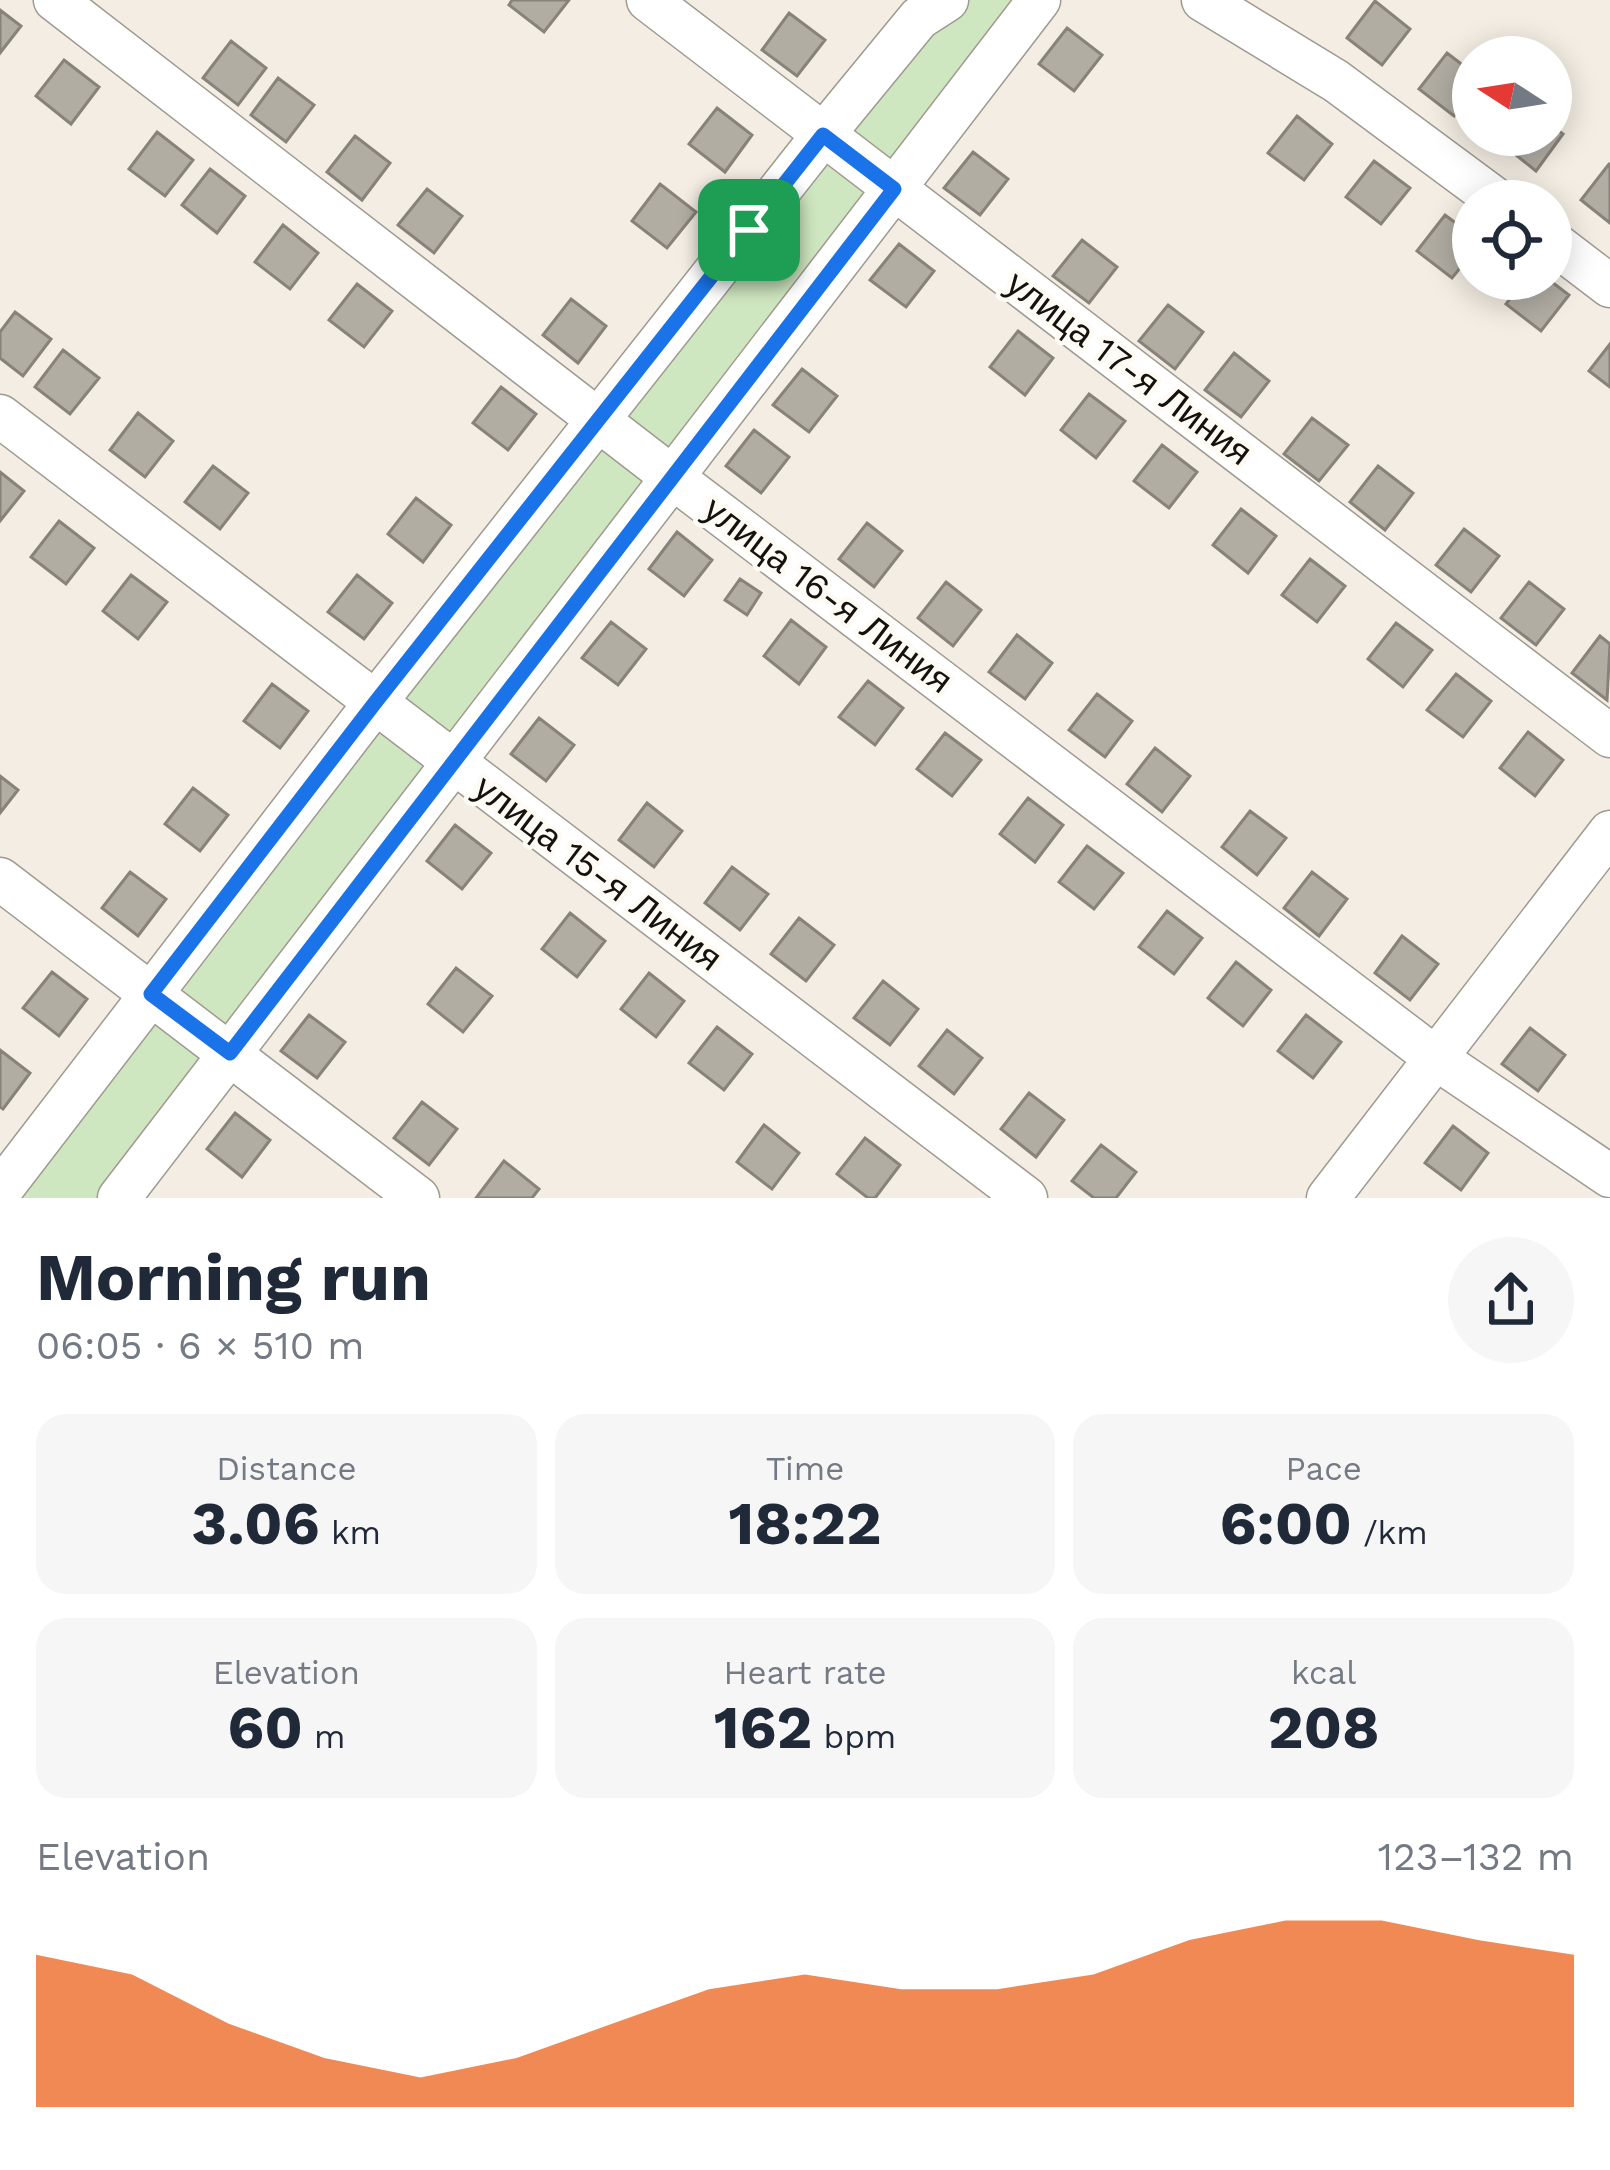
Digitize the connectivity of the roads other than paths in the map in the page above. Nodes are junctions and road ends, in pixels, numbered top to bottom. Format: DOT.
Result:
graph roads {
  1 [pos="56,0"];
  2 [pos="648,0"];
  3 [pos="947,0"];
  4 [pos="1039,0"];
  5 [pos="1203,0"];
  6 [pos="823,135"];
  7 [pos="1470,180"];
  8 [pos="894,189"];
  9 [pos="1572,257"];
  10 [pos="1610,286"];
  11 [pos="0,416"];
  12 [pos="601,421"];
  13 [pos="672,477"];
  14 [pos="374,704"];
  15 [pos="1610,736"];
  16 [pos="453,763"];
  17 [pos="1610,832"];
  18 [pos="0,879"];
  19 [pos="151,994"];
  20 [pos="230,1053"];
  21 [pos="1437,1059"];
  22 [pos="1610,1176"];
  23 [pos="0,1191"];
  24 [pos="118,1198"];
  25 [pos="418,1198"];
  26 [pos="1026,1198"];
  27 [pos="1328,1198"];
  1 -- 12 [label="street, улица 16-я Линия"];
  2 -- 6 [label="street, улица 17-я Линия"];
  3 -- 6 [label="street"];
  4 -- 8 [label="street"];
  5 -- 7 [label="street"];
  6 -- 8 [label="street, улица 17-я Линия"];
  6 -- 12 [label="street"];
  8 -- 13 [label="street"];
  8 -- 15 [label="street, улица 17-я Линия"];
  9 -- 10 [label="street"];
  11 -- 14 [label="street, улица 15-я Линия"];
  12 -- 13 [label="street, улица 16-я Линия"];
  12 -- 14 [label="street"];
  13 -- 16 [label="street"];
  13 -- 21 [label="street, улица 16-я Линия"];
  14 -- 16 [label="street, улица 15-я Линия"];
  14 -- 19 [label="street"];
  16 -- 20 [label="street"];
  16 -- 26 [label="street, улица 15-я Линия"];
  17 -- 21 [label="street"];
  18 -- 19 [label="street"];
  19 -- 20 [label="street"];
  19 -- 23 [label="street"];
  20 -- 24 [label="street"];
  20 -- 25 [label="street"];
  21 -- 22 [label="street, улица 16-я Линия"];
  21 -- 27 [label="street"];
}
